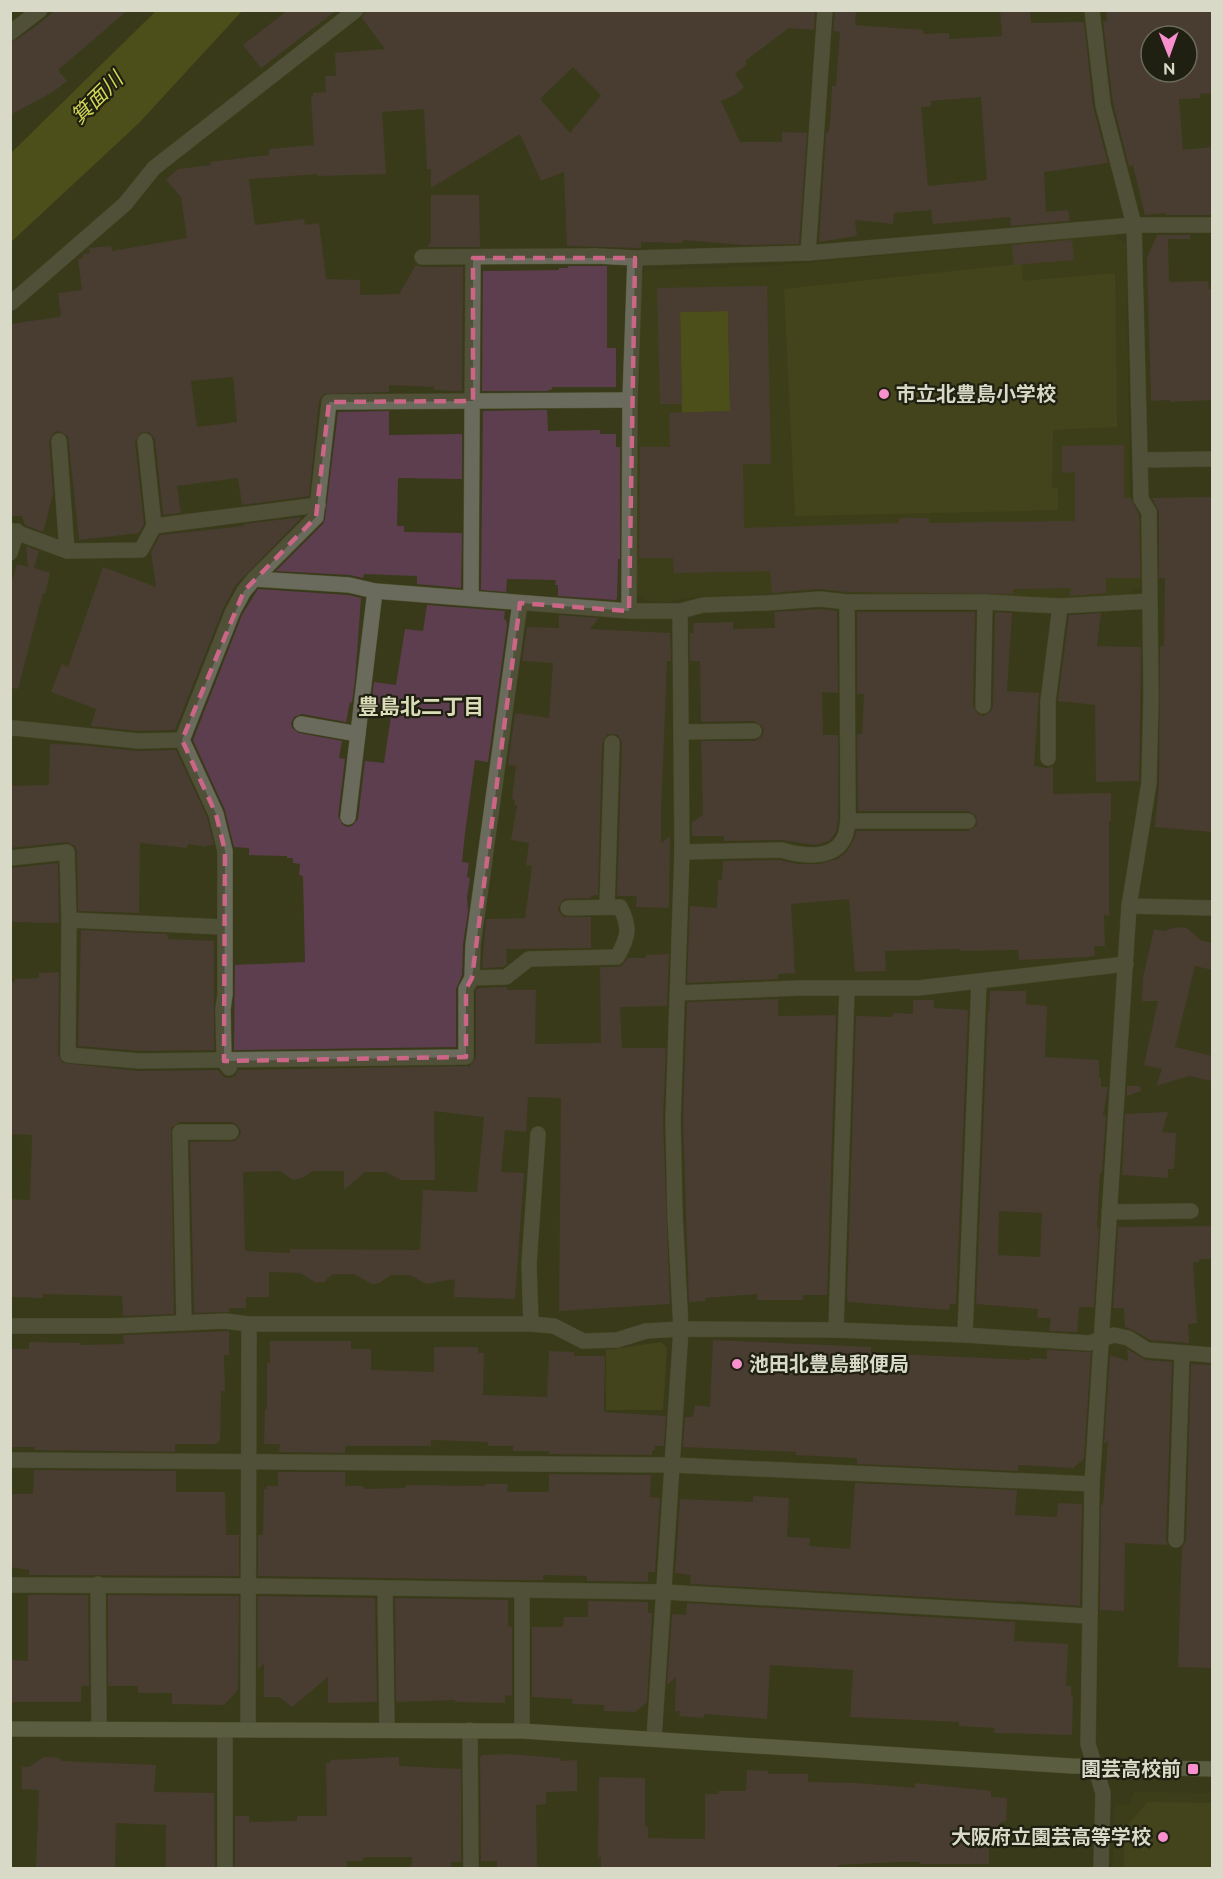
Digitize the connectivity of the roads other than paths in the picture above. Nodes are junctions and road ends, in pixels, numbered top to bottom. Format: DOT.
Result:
graph roads {
  1 [pos="40,10"];
  2 [pos="356,10"];
  3 [pos="825,10"];
  4 [pos="1092,10"];
  5 [pos="10,33"];
  6 [pos="1134,225"];
  7 [pos="1212,225"];
  8 [pos="808,253"];
  9 [pos="422,257"];
  10 [pos="473,258"];
  11 [pos="635,258"];
  12 [pos="12,303"];
  13 [pos="630,400"];
  14 [pos="473,401"];
  15 [pos="59,441"];
  16 [pos="145,441"];
  17 [pos="1212,459"];
  18 [pos="1140,460"];
  19 [pos="318,505"];
  20 [pos="154,526"];
  21 [pos="14,530"];
  22 [pos="67,551"];
  23 [pos="10,553"];
  24 [pos="254,579"];
  25 [pos="375,591"];
  26 [pos="471,598"];
  27 [pos="1150,601"];
  28 [pos="847,602"];
  29 [pos="985,602"];
  30 [pos="520,603"];
  31 [pos="1060,606"];
  32 [pos="629,611"];
  33 [pos="680,611"];
  34 [pos="983,706"];
  35 [pos="301,724"];
  36 [pos="10,729"];
  37 [pos="754,731"];
  38 [pos="681,732"];
  39 [pos="358,734"];
  40 [pos="182,740"];
  41 [pos="612,743"];
  42 [pos="1048,758"];
  43 [pos="348,817"];
  44 [pos="848,821"];
  45 [pos="968,821"];
  46 [pos="682,852"];
  47 [pos="10,858"];
  48 [pos="1129,906"];
  49 [pos="607,907"];
  50 [pos="568,908"];
  51 [pos="1212,908"];
  52 [pos="69,920"];
  53 [pos="224,927"];
  54 [pos="1126,964"];
  55 [pos="472,978"];
  56 [pos="979,981"];
  57 [pos="847,988"];
  58 [pos="678,993"];
  59 [pos="227,1065"];
  60 [pos="231,1132"];
  61 [pos="538,1134"];
  62 [pos="1191,1211"];
  63 [pos="1109,1212"];
  64 [pos="184,1322"];
  65 [pos="249,1324"];
  66 [pos="531,1324"];
  67 [pos="10,1326"];
  68 [pos="681,1329"];
  69 [pos="836,1330"];
  70 [pos="965,1335"];
  71 [pos="1101,1339"];
  72 [pos="1182,1354"];
  73 [pos="1212,1355"];
  74 [pos="10,1460"];
  75 [pos="249,1462"];
  76 [pos="672,1465"];
  77 [pos="1092,1484"];
  78 [pos="1176,1540"];
  79 [pos="98,1584"];
  80 [pos="10,1585"];
  81 [pos="248,1586"];
  82 [pos="385,1589"];
  83 [pos="522,1591"];
  84 [pos="664,1592"];
  85 [pos="1089,1616"];
  86 [pos="99,1728"];
  87 [pos="10,1729"];
  88 [pos="248,1729"];
  89 [pos="387,1729"];
  90 [pos="225,1730"];
  91 [pos="470,1730"];
  92 [pos="522,1731"];
  93 [pos="654,1739"];
  94 [pos="1096,1767"];
  95 [pos="1212,1769"];
  96 [pos="225,1869"];
  97 [pos="471,1869"];
  98 [pos="1101,1869"];
  1 -- 5 [label="street"];
  2 -- 12 [label="street"];
  3 -- 8 [label="street"];
  4 -- 6 [label="street"];
  6 -- 7 [label="street"];
  6 -- 8 [label="street"];
  6 -- 18 [label="street"];
  8 -- 11 [label="street"];
  9 -- 10 [label="street"];
  10 -- 11 [label="street"];
  10 -- 14 [label="street"];
  11 -- 13 [label="street"];
  13 -- 14 [label="street"];
  13 -- 32 [label="street"];
  14 -- 19 [label="street"];
  14 -- 26 [label="street"];
  15 -- 22 [label="street"];
  16 -- 20 [label="street"];
  17 -- 18 [label="street"];
  18 -- 27 [label="street"];
  19 -- 20 [label="street"];
  19 -- 24 [label="street"];
  20 -- 22 [label="street"];
  21 -- 22 [label="street"];
  21 -- 23 [label="street"];
  24 -- 25 [label="street"];
  24 -- 40 [label="street"];
  25 -- 26 [label="street"];
  25 -- 39 [label="street"];
  26 -- 30 [label="street"];
  27 -- 31 [label="street"];
  27 -- 48 [label="street"];
  28 -- 29 [label="street"];
  28 -- 33 [label="street"];
  28 -- 44 [label="street"];
  29 -- 31 [label="street"];
  29 -- 34 [label="street"];
  30 -- 32 [label="street"];
  30 -- 55 [label="street"];
  31 -- 42 [label="street"];
  32 -- 33 [label="street"];
  33 -- 38 [label="street"];
  35 -- 39 [label="street"];
  36 -- 40 [label="street"];
  37 -- 38 [label="street"];
  38 -- 46 [label="street"];
  39 -- 43 [label="street"];
  40 -- 53 [label="street"];
  41 -- 49 [label="street"];
  44 -- 45 [label="street"];
  44 -- 46 [label="street"];
  46 -- 58 [label="street"];
  47 -- 52 [label="street"];
  48 -- 51 [label="street"];
  48 -- 54 [label="street"];
  49 -- 50 [label="street"];
  49 -- 55 [label="street"];
  52 -- 53 [label="street"];
  52 -- 59 [label="street"];
  53 -- 59 [label="street"];
  54 -- 56 [label="street"];
  54 -- 63 [label="street"];
  55 -- 59 [label="street"];
  56 -- 57 [label="street"];
  56 -- 70 [label="street"];
  57 -- 58 [label="street"];
  57 -- 69 [label="street"];
  58 -- 68 [label="street"];
  60 -- 64 [label="street"];
  61 -- 66 [label="street"];
  62 -- 63 [label="street"];
  63 -- 71 [label="street"];
  64 -- 65 [label="street"];
  64 -- 67 [label="street"];
  65 -- 66 [label="street"];
  65 -- 75 [label="street"];
  66 -- 68 [label="street"];
  68 -- 69 [label="street"];
  68 -- 76 [label="street"];
  69 -- 70 [label="street"];
  70 -- 71 [label="street"];
  71 -- 72 [label="street"];
  71 -- 77 [label="street"];
  72 -- 73 [label="street"];
  72 -- 78 [label="street"];
  74 -- 75 [label="street"];
  75 -- 76 [label="street"];
  75 -- 81 [label="street"];
  76 -- 77 [label="street"];
  76 -- 84 [label="street"];
  77 -- 85 [label="street"];
  79 -- 80 [label="street"];
  79 -- 81 [label="street"];
  79 -- 86 [label="street"];
  81 -- 82 [label="street"];
  81 -- 88 [label="street"];
  82 -- 83 [label="street"];
  82 -- 89 [label="street"];
  83 -- 84 [label="street"];
  83 -- 92 [label="street"];
  84 -- 85 [label="street"];
  84 -- 93 [label="street"];
  85 -- 94 [label="street"];
  86 -- 87 [label="street"];
  86 -- 90 [label="street"];
  88 -- 89 [label="street"];
  88 -- 90 [label="street"];
  89 -- 91 [label="street"];
  90 -- 96 [label="street"];
  91 -- 92 [label="street"];
  91 -- 97 [label="street"];
  92 -- 93 [label="street"];
  93 -- 94 [label="street"];
  94 -- 95 [label="street"];
  94 -- 98 [label="street"];
}
